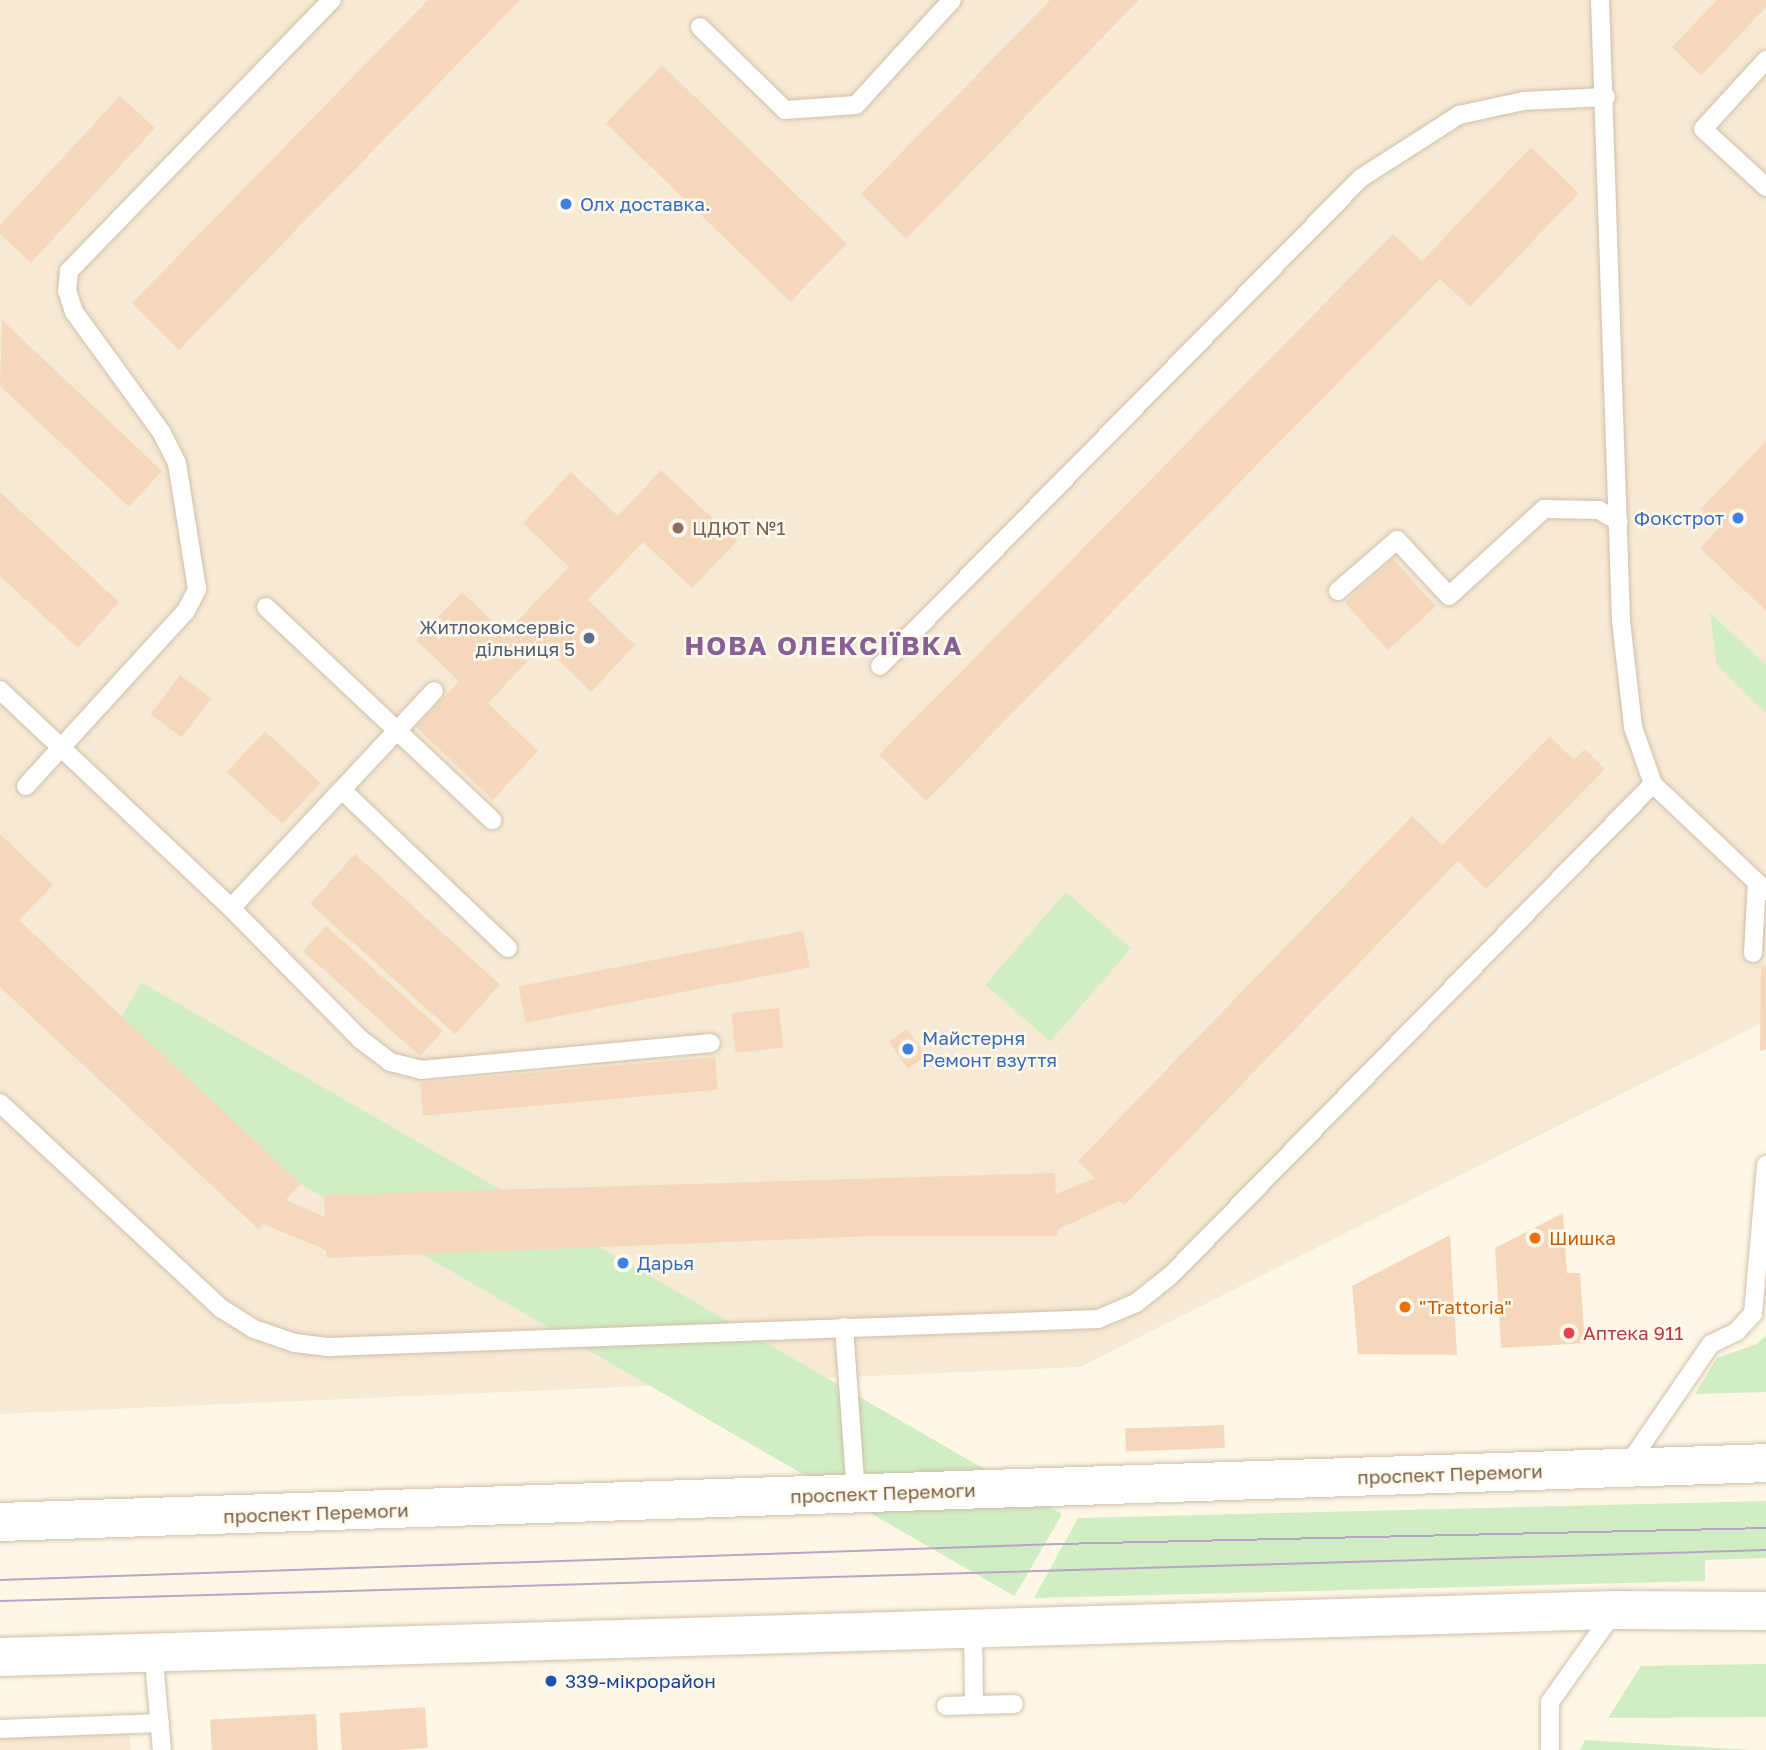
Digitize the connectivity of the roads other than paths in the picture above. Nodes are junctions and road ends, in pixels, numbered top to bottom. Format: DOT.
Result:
graph roads {
  1 [pos="332,0"];
  2 [pos="953,0"];
  3 [pos="1600,0"];
  4 [pos="700,27"];
  5 [pos="1766,60"];
  6 [pos="1606,97"];
  7 [pos="1766,187"];
  8 [pos="1619,522"];
  9 [pos="1338,591"];
  10 [pos="266,607"];
  11 [pos="880,666"];
  12 [pos="0,690"];
  13 [pos="433,691"];
  14 [pos="397,730"];
  15 [pos="61,747"];
  16 [pos="1653,784"];
  17 [pos="26,786"];
  18 [pos="342,790"];
  19 [pos="492,820"];
  20 [pos="1761,886"];
  21 [pos="231,908"];
  22 [pos="508,948"];
  23 [pos="1753,953"];
  24 [pos="711,1043"];
  25 [pos="0,1103"];
  26 [pos="1766,1165"];
  27 [pos="844,1328"];
  28 [pos="1766,1463"];
  29 [pos="1625,1469"];
  30 [pos="856,1495"];
  31 [pos="0,1522"];
  32 [pos="1616,1610"];
  33 [pos="1766,1611"];
  34 [pos="973,1629"];
  35 [pos="1766,1635"];
  36 [pos="153,1650"];
  37 [pos="0,1657"];
  38 [pos="1014,1704"];
  39 [pos="974,1705"];
  40 [pos="946,1706"];
  41 [pos="160,1723"];
  42 [pos="0,1729"];
  43 [pos="162,1750"];
  44 [pos="1550,1750"];
  1 -- 15 [label="lane"];
  2 -- 4 [label="lane"];
  3 -- 6 [label="lane"];
  5 -- 7 [label="lane"];
  6 -- 8 [label="lane"];
  6 -- 11 [label="lane"];
  8 -- 9 [label="lane"];
  8 -- 16 [label="lane"];
  10 -- 14 [label="lane"];
  12 -- 15 [label="lane"];
  13 -- 14 [label="lane"];
  14 -- 18 [label="lane"];
  14 -- 19 [label="lane"];
  15 -- 17 [label="lane"];
  15 -- 21 [label="lane"];
  16 -- 20 [label="lane"];
  16 -- 27 [label="lane"];
  18 -- 21 [label="lane"];
  18 -- 22 [label="lane"];
  20 -- 23 [label="lane"];
  21 -- 24 [label="lane"];
  25 -- 27 [label="lane"];
  26 -- 29 [label="lane"];
  27 -- 30 [label="lane"];
  28 -- 29 [label="main road, проспект Перемоги"];
  29 -- 30 [label="main road, проспект Перемоги"];
  30 -- 31 [label="main road, проспект Перемоги"];
  32 -- 33 [label="main road"];
  32 -- 34 [label="main road"];
  32 -- 35 [label="main road"];
  32 -- 44 [label="lane"];
  34 -- 36 [label="main road"];
  34 -- 39 [label="lane"];
  36 -- 37 [label="main road"];
  36 -- 41 [label="lane"];
  38 -- 39 [label="lane"];
  39 -- 40 [label="lane"];
  41 -- 42 [label="lane"];
  41 -- 43 [label="lane"];
}
